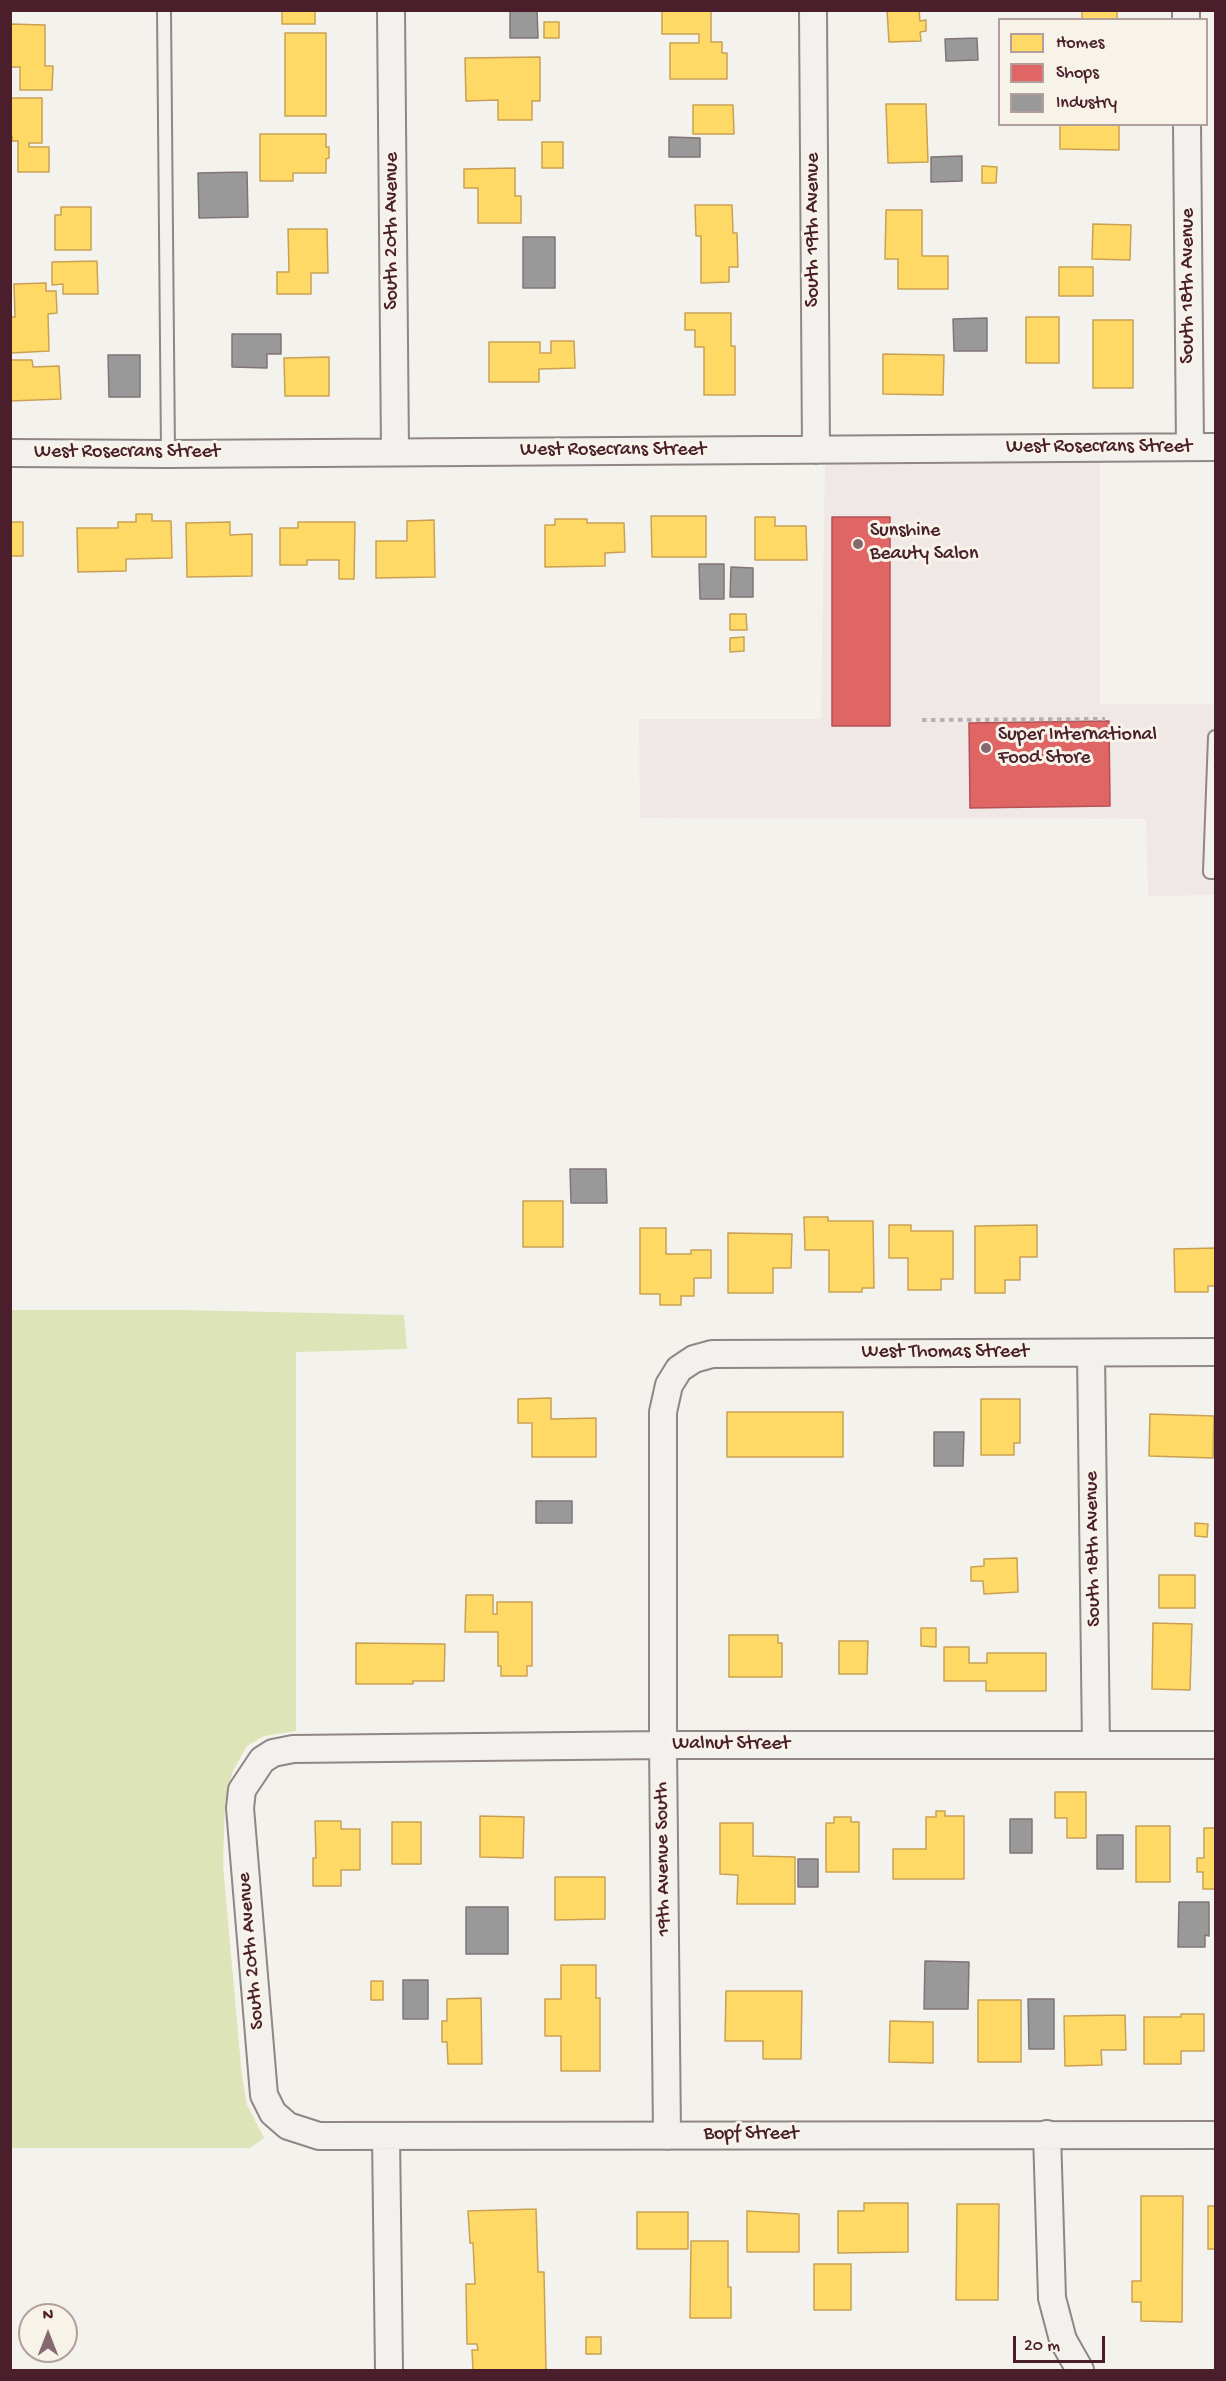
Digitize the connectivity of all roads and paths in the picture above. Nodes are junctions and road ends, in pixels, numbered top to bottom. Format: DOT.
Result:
graph roads {
  1 [pos="164,10"];
  2 [pos="391,10"];
  3 [pos="813,10"];
  4 [pos="1187,126"];
  5 [pos="1190,447"];
  6 [pos="1215,447"];
  7 [pos="816,450"];
  8 [pos="395,452"];
  9 [pos="10,453"];
  10 [pos="168,454"];
  11 [pos="1105,719"];
  12 [pos="922,720"];
  13 [pos="1215,737"];
  14 [pos="1215,872"];
  15 [pos="1215,1352"];
  16 [pos="1091,1353"];
  17 [pos="679,1369"];
  18 [pos="663,1745"];
  19 [pos="1096,1745"];
  20 [pos="1215,1745"];
  21 [pos="254,1770"];
  22 [pos="288,2127"];
  23 [pos="1047,2134"];
  24 [pos="1215,2135"];
  25 [pos="386,2136"];
  26 [pos="666,2136"];
  27 [pos="389,2370"];
  28 [pos="1080,2370"];
  1 -- 10 [label="lane"];
  2 -- 8 [label="street, South 20th Avenue"];
  3 -- 7 [label="street, South 19th Avenue"];
  4 -- 5 [label="street, South 18th Avenue"];
  5 -- 6 [label="street, West Rosecrans Street"];
  5 -- 7 [label="street, West Rosecrans Street"];
  7 -- 8 [label="street, West Rosecrans Street"];
  8 -- 10 [label="street, West Rosecrans Street"];
  9 -- 10 [label="street, West Rosecrans Street"];
  11 -- 12 [label="path"];
  13 -- 14 [label="lane"];
  15 -- 16 [label="street, West Thomas Street"];
  16 -- 17 [label="street, West Thomas Street"];
  16 -- 19 [label="street, South 18th Avenue"];
  17 -- 18 [label="street, 19th Avenue South"];
  18 -- 19 [label="street, Walnut Street"];
  18 -- 21 [label="street, Walnut Street"];
  18 -- 26 [label="street, 19th Avenue South"];
  19 -- 20 [label="street, Walnut Street"];
  21 -- 22 [label="street, South 20th Avenue"];
  22 -- 25 [label="street, Bopf Street"];
  23 -- 24 [label="street, Bopf Street"];
  23 -- 26 [label="street, Bopf Street"];
  23 -- 28 [label="street"];
  25 -- 26 [label="street, Bopf Street"];
  25 -- 27 [label="street"];
}
